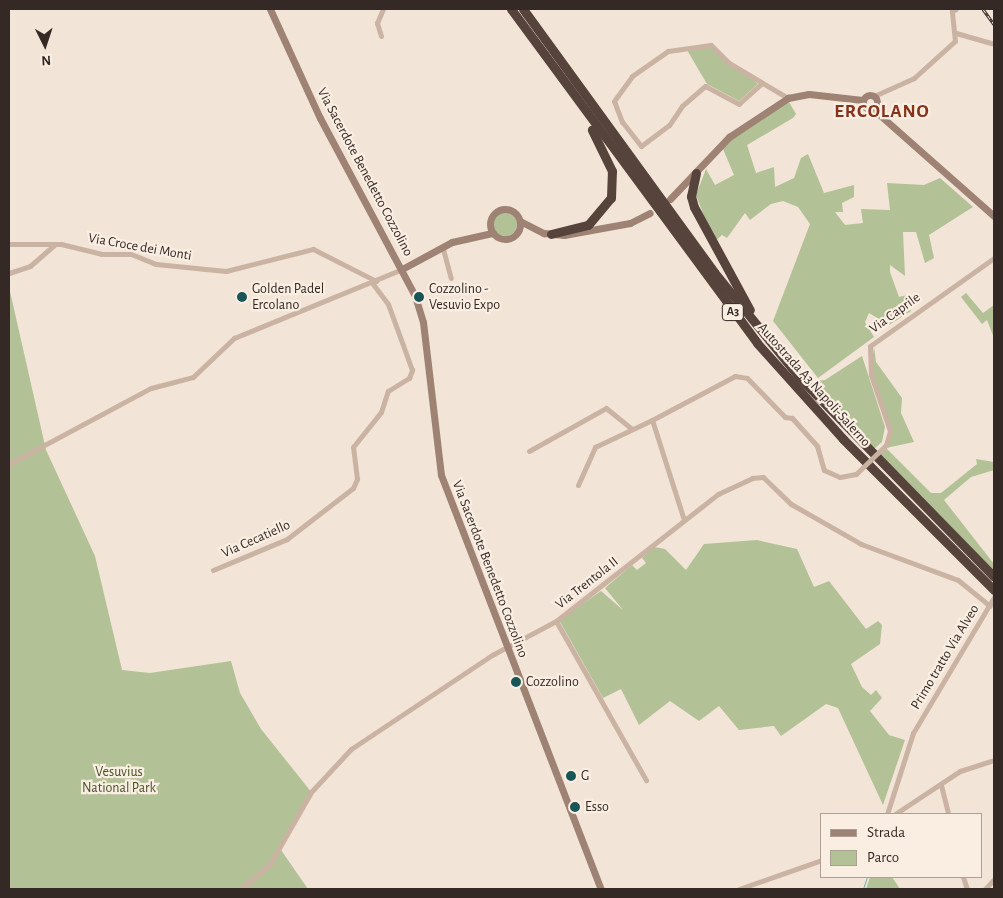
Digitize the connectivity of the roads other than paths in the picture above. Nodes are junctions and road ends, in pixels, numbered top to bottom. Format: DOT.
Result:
graph roads {
  1 [pos="270,9"];
  2 [pos="383,9"];
  3 [pos="511,9"];
  4 [pos="524,9"];
  5 [pos="956,9"];
  6 [pos="956,34"];
  7 [pos="381,36"];
  8 [pos="994,44"];
  9 [pos="556,72"];
  10 [pos="762,83"];
  11 [pos="874,96"];
  12 [pos="788,98"];
  13 [pos="863,100"];
  14 [pos="873,108"];
  15 [pos="696,173"];
  16 [pos="670,198"];
  17 [pos="650,213"];
  18 [pos="994,216"];
  19 [pos="520,221"];
  20 [pos="490,225"];
  21 [pos="540,231"];
  22 [pos="518,232"];
  23 [pos="483,233"];
  24 [pos="492,233"];
  25 [pos="551,234"];
  26 [pos="9,244"];
  27 [pos="55,244"];
  28 [pos="443,249"];
  29 [pos="994,258"];
  30 [pos="402,269"];
  31 [pos="9,273"];
  32 [pos="451,278"];
  33 [pos="374,282"];
  34 [pos="799,377"];
  35 [pos="652,420"];
  36 [pos="631,428"];
  37 [pos="529,451"];
  38 [pos="9,464"];
  39 [pos="578,485"];
  40 [pos="684,520"];
  41 [pos="214,570"];
  42 [pos="994,577"];
  43 [pos="992,588"];
  44 [pos="994,597"];
  45 [pos="990,606"];
  46 [pos="556,621"];
  47 [pos="507,648"];
  48 [pos="994,760"];
  49 [pos="646,780"];
  50 [pos="941,785"];
  51 [pos="887,813"];
  52 [pos="896,813"];
  53 [pos="948,813"];
  54 [pos="820,861"];
  55 [pos="994,879"];
  56 [pos="241,889"];
  57 [pos="601,889"];
  58 [pos="739,889"];
  59 [pos="985,889"];
  1 -- 30 [label="main road, Via Sacerdote Benedetto Cozzolino"];
  2 -- 7 [label="street"];
  3 -- 9 [label="highway, Autostrada A3 Napoli-Salerno / A3"];
  4 -- 34 [label="highway, Autostrada A3 Napoli-Salerno / A3"];
  5 -- 6 [label="street"];
  6 -- 8 [label="street"];
  6 -- 11 [label="street"];
  9 -- 25 [label="highway"];
  9 -- 43 [label="highway, Autostrada A3 Napoli-Salerno / A3"];
  10 -- 10 [label="street"];
  10 -- 12 [label="street"];
  11 -- 13 [label="main road"];
  11 -- 14 [label="main road"];
  12 -- 13 [label="main road"];
  12 -- 15 [label="main road"];
  13 -- 14 [label="main road"];
  14 -- 18 [label="main road"];
  15 -- 16 [label="main road"];
  15 -- 34 [label="highway"];
  17 -- 25 [label="main road"];
  19 -- 20 [label="main road"];
  19 -- 21 [label="main road"];
  19 -- 22 [label="main road"];
  20 -- 23 [label="main road"];
  20 -- 24 [label="main road"];
  21 -- 22 [label="main road"];
  21 -- 25 [label="main road"];
  22 -- 24 [label="main road"];
  23 -- 24 [label="main road"];
  23 -- 28 [label="main road"];
  26 -- 27 [label="street, Via Croce dei Monti"];
  27 -- 31 [label="street"];
  27 -- 33 [label="street, Via Croce dei Monti"];
  28 -- 30 [label="main road"];
  28 -- 32 [label="street"];
  29 -- 35 [label="street, Via Caprile, bridge"];
  30 -- 33 [label="street"];
  30 -- 47 [label="main road, Via Sacerdote Benedetto Cozzolino"];
  33 -- 38 [label="street"];
  33 -- 41 [label="street, Via Cecatiello"];
  34 -- 42 [label="highway, Autostrada A3 Napoli-Salerno / A3"];
  35 -- 36 [label="street"];
  35 -- 40 [label="street"];
  36 -- 37 [label="street"];
  36 -- 39 [label="street"];
  40 -- 45 [label="street, Via Trentola II"];
  40 -- 46 [label="street, Via Trentola II"];
  44 -- 45 [label="street, Primo tratto Via Alveo"];
  45 -- 51 [label="street, Primo tratto Via Alveo"];
  46 -- 47 [label="street, Via Trentola II"];
  46 -- 49 [label="street"];
  47 -- 56 [label="street, Via Trentola II"];
  47 -- 57 [label="main road, Via Sacerdote Benedetto Cozzolino"];
  48 -- 50 [label="street"];
  50 -- 52 [label="street"];
  50 -- 53 [label="street"];
  54 -- 58 [label="street"];
  55 -- 59 [label="street"];
}
